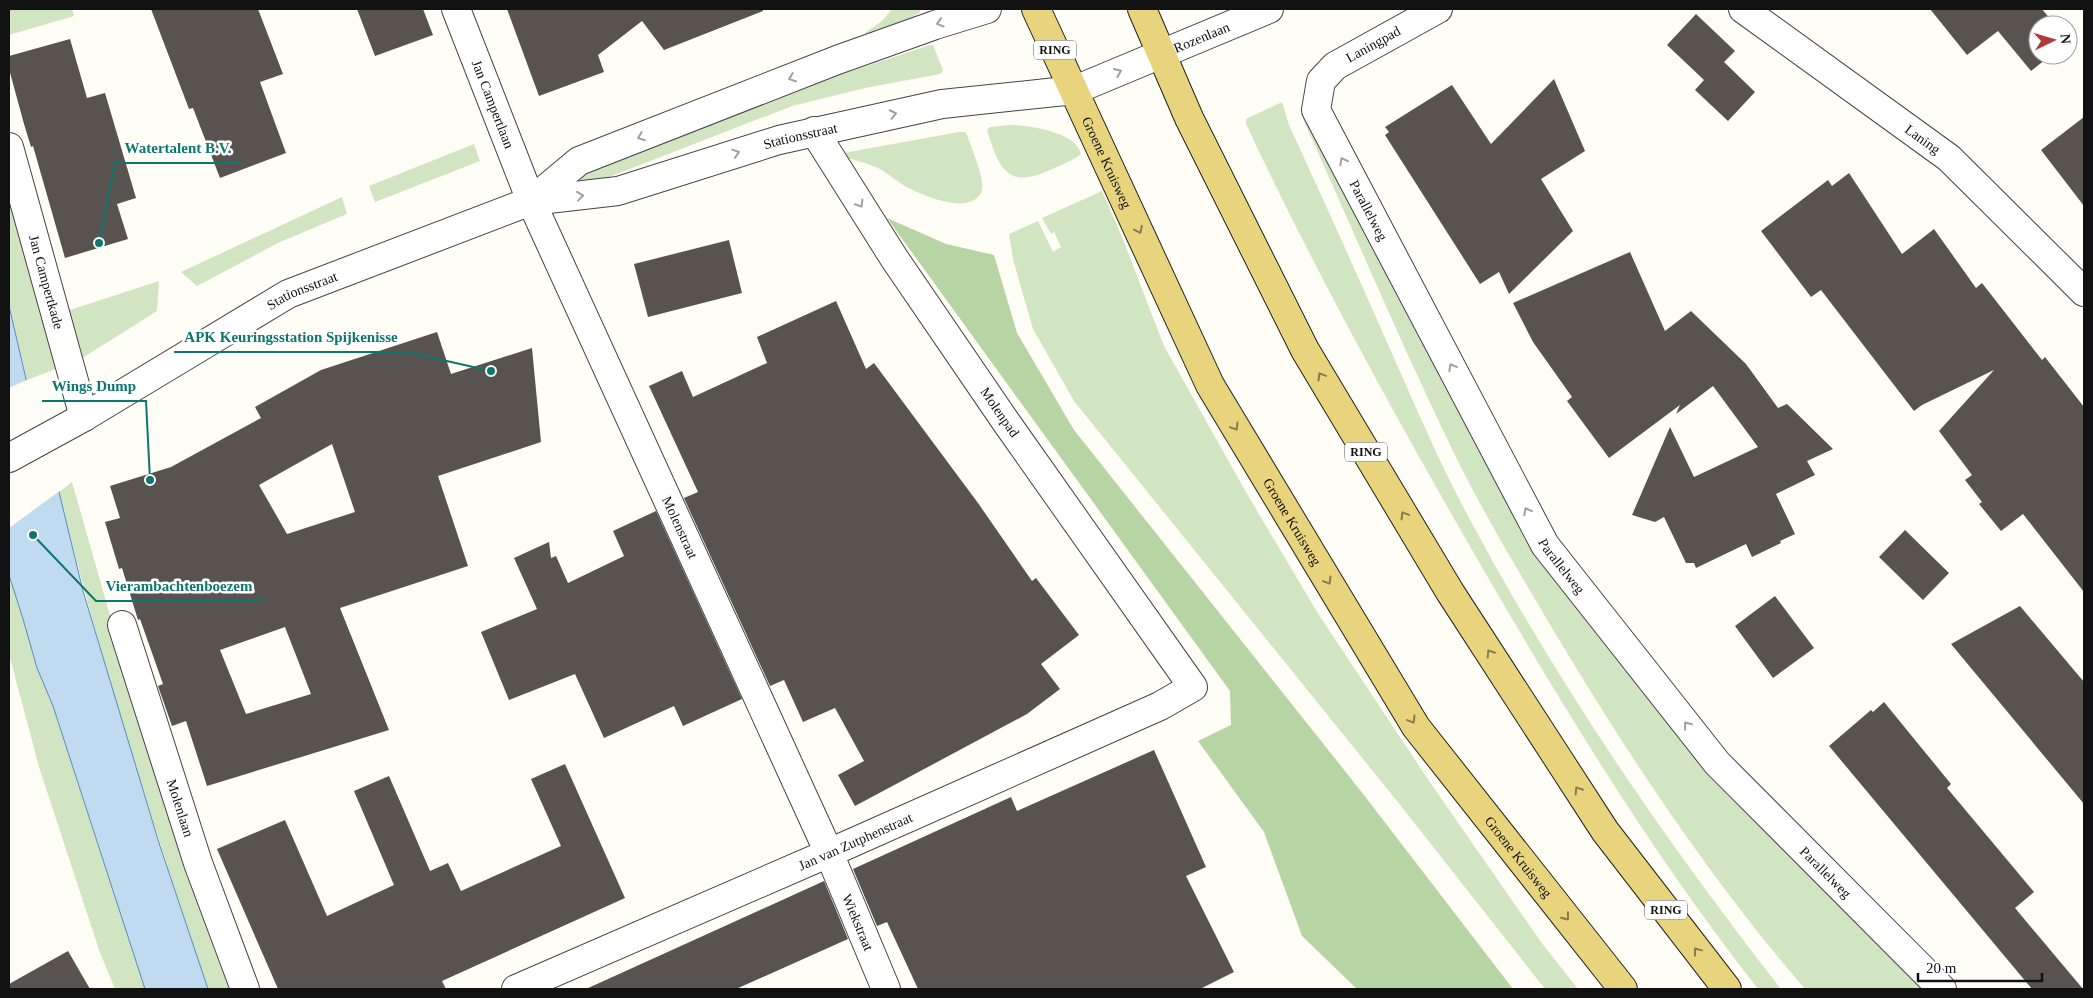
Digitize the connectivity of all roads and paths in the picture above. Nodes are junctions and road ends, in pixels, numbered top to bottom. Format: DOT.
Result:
graph roads {
  1 [pos="456,9"];
  2 [pos="987,9"];
  3 [pos="1036,9"];
  4 [pos="1142,9"];
  5 [pos="1269,9"];
  6 [pos="1438,9"];
  7 [pos="1743,9"];
  8 [pos="1162,54"];
  9 [pos="1335,66"];
  10 [pos="1075,90"];
  11 [pos="814,131"];
  12 [pos="9,147"];
  13 [pos="531,201"];
  14 [pos="2084,292"];
  15 [pos="84,417"];
  16 [pos="9,458"];
  17 [pos="122,625"];
  18 [pos="1193,687"];
  19 [pos="829,853"];
  20 [pos="245,989"];
  21 [pos="516,989"];
  22 [pos="886,989"];
  23 [pos="1623,989"];
  24 [pos="1727,989"];
  25 [pos="1942,989"];
  1 -- 13 [label="street, Jan Campertlaan"];
  2 -- 13 [label="street, Stationsstraat, one-way"];
  3 -- 10 [label="main road, Groene Kruisweg / RING"];
  4 -- 8 [label="main road, RING"];
  5 -- 8 [label="street, Rozenlaan"];
  6 -- 9 [label="street, Laningpad"];
  7 -- 14 [label="street, Laning"];
  10 -- 8 [label="street, Rozenlaan, one-way"];
  24 -- 8 [label="main road, RING, one-way"];
  25 -- 9 [label="street, Parallelweg, one-way"];
  11 -- 10 [label="street, Stationsstraat, one-way"];
  10 -- 23 [label="main road, Groene Kruisweg / RING, one-way"];
  13 -- 11 [label="street, Stationsstraat, one-way"];
  11 -- 18 [label="street, Molenpad, one-way"];
  12 -- 15 [label="street, Jan Campertkade"];
  13 -- 15 [label="street, Stationsstraat"];
  13 -- 19 [label="street, Molenstraat"];
  15 -- 16 [label="street, Stationsstraat"];
  17 -- 20 [label="street, Molenlaan"];
  18 -- 19 [label="street, Jan van Zutphenstraat"];
  19 -- 21 [label="street, Jan van Zutphenstraat"];
  19 -- 22 [label="street, Wiekstraat"];
}
